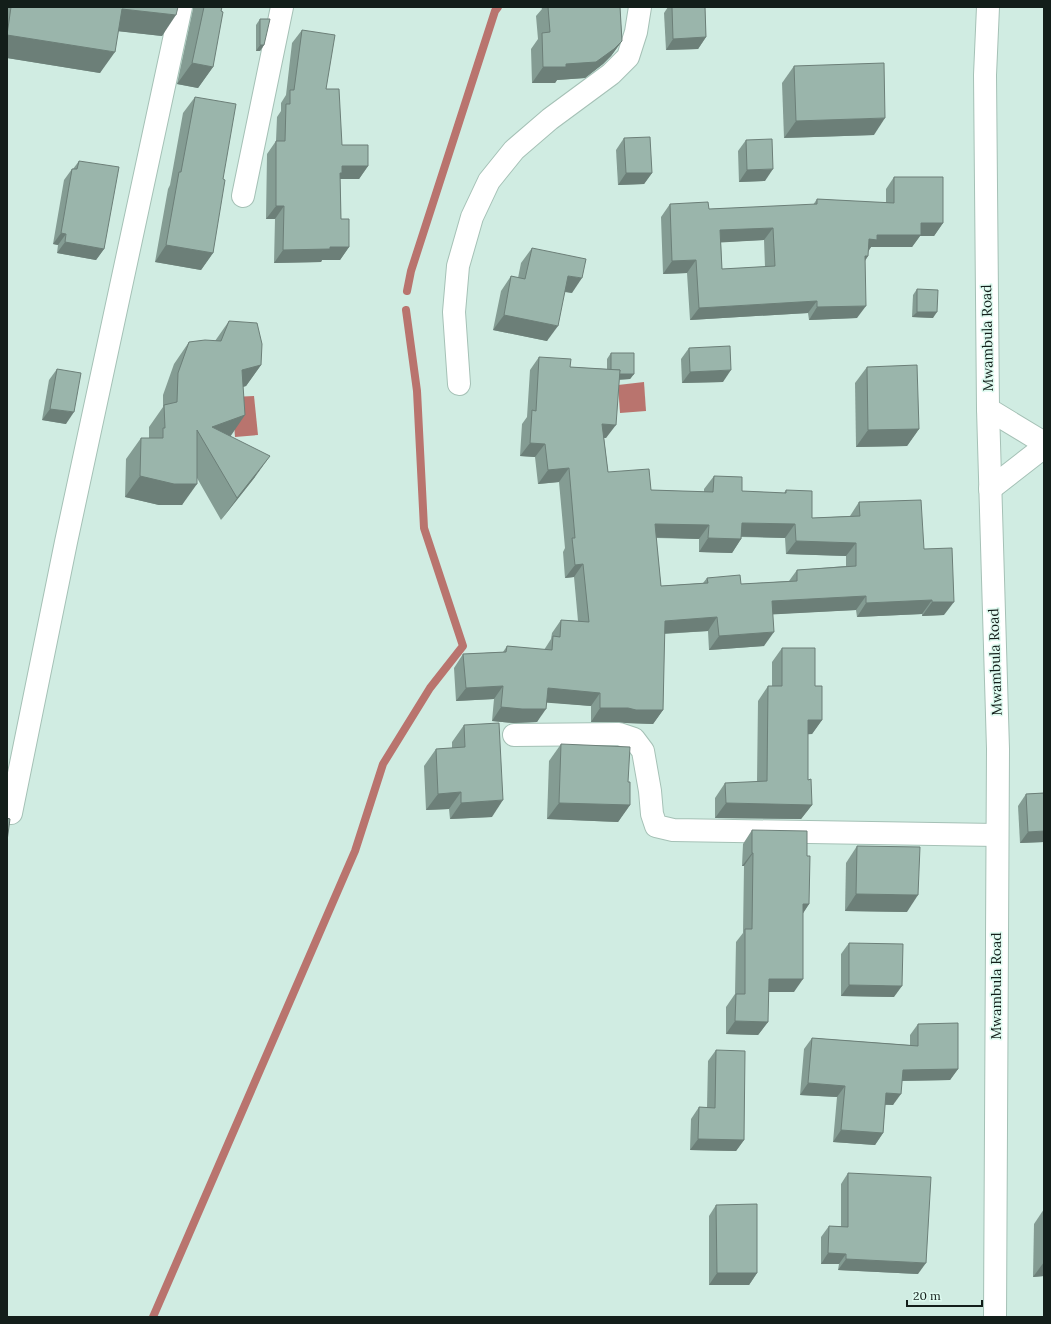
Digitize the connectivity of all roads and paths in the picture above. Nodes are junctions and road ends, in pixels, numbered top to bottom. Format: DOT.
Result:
graph roads {
  1 [pos="181,7"];
  2 [pos="282,7"];
  3 [pos="640,7"];
  4 [pos="988,7"];
  5 [pos="243,196"];
  6 [pos="459,384"];
  7 [pos="988,409"];
  8 [pos="1044,443"];
  9 [pos="1044,447"];
  10 [pos="990,489"];
  11 [pos="514,734"];
  12 [pos="11,813"];
  13 [pos="997,834"];
  14 [pos="994,1317"];
  1 -- 12 [label="street"];
  2 -- 5 [label="street"];
  3 -- 6 [label="street"];
  4 -- 7 [label="street, Mwambula Road"];
  7 -- 8 [label="street"];
  7 -- 10 [label="street, Mwambula Road"];
  9 -- 10 [label="street"];
  10 -- 13 [label="street, Mwambula Road"];
  11 -- 13 [label="street"];
  13 -- 14 [label="street, Mwambula Road"];
}
